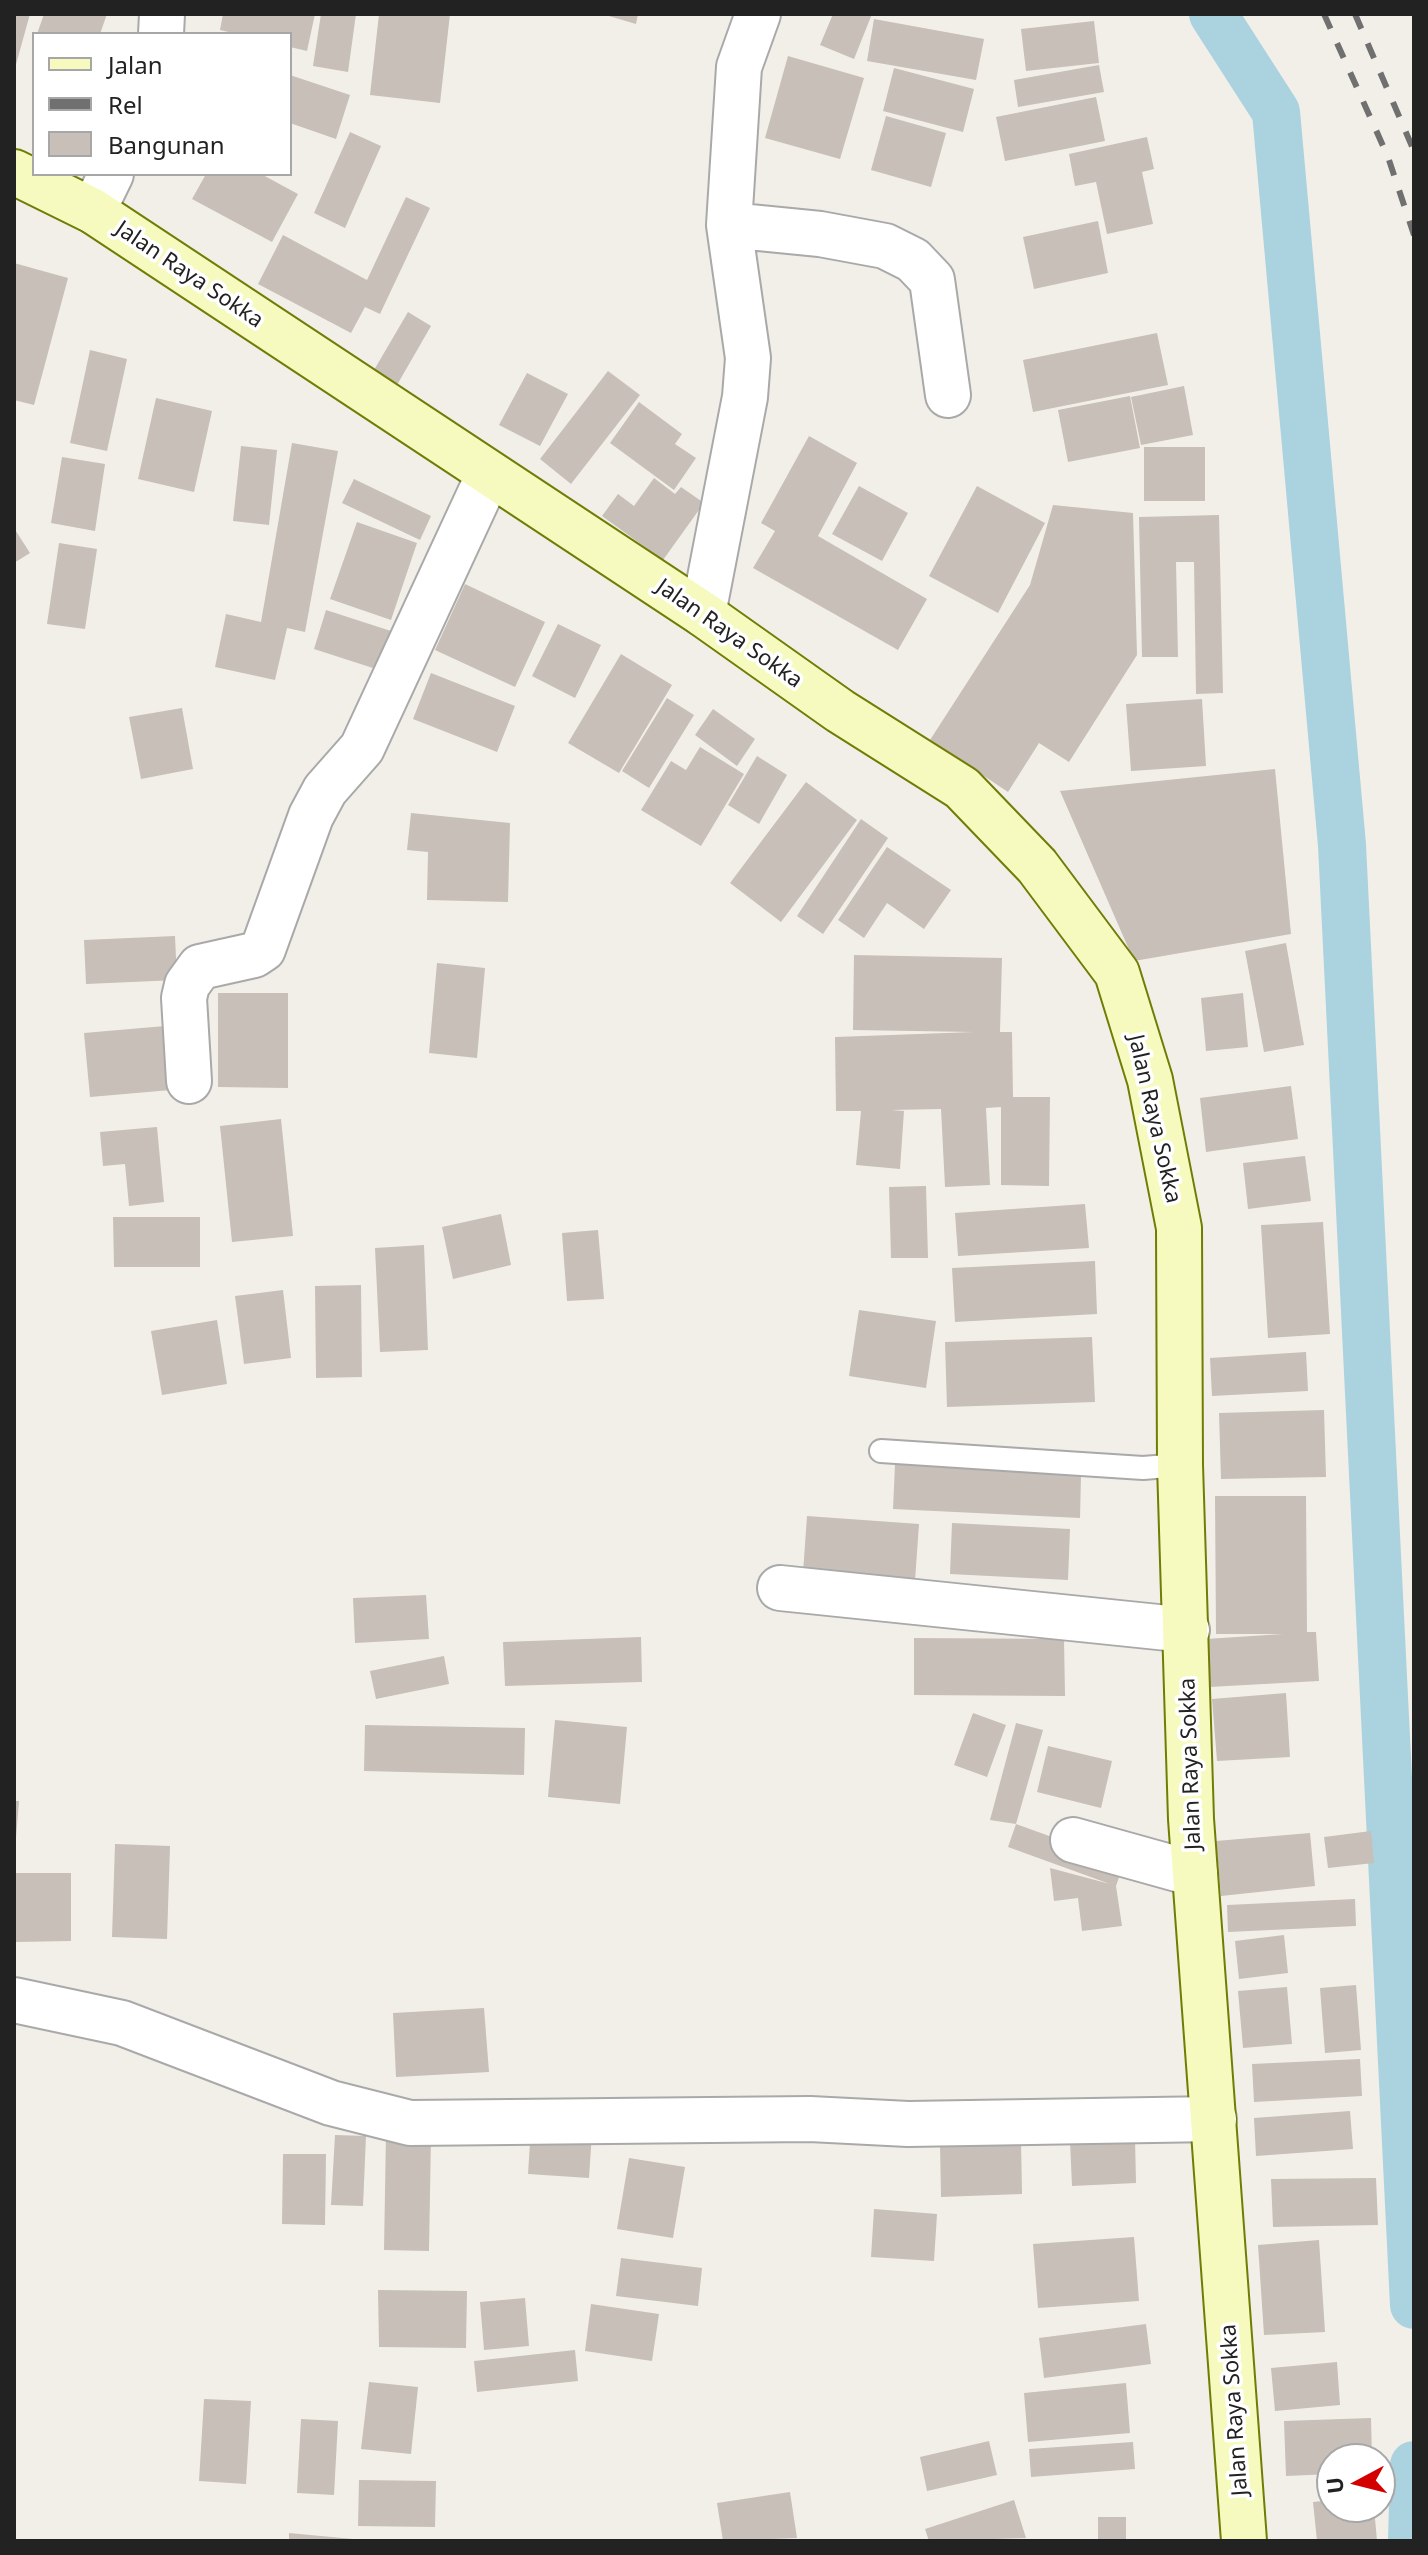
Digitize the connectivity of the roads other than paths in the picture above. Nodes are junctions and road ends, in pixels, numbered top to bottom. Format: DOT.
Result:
graph roads {
  1 [pos="758,14"];
  2 [pos="14,172"];
  3 [pos="102,193"];
  4 [pos="729,225"];
  5 [pos="948,395"];
  6 [pos="489,474"];
  7 [pos="703,614"];
  8 [pos="189,1081"];
  9 [pos="881,1451"];
  10 [pos="1180,1465"];
  11 [pos="780,1588"];
  12 [pos="1187,1630"];
  13 [pos="1073,1840"];
  14 [pos="1195,1874"];
  15 [pos="14,2000"];
  16 [pos="1214,2119"];
  17 [pos="1244,2541"];
  1 -- 4 [label="street"];
  2 -- 3 [label="main road, Jalan Raya Sokka"];
  3 -- 6 [label="main road, Jalan Raya Sokka"];
  4 -- 5 [label="street"];
  4 -- 7 [label="street"];
  6 -- 7 [label="main road, Jalan Raya Sokka"];
  6 -- 8 [label="street"];
  7 -- 10 [label="main road, Jalan Raya Sokka"];
  9 -- 10 [label="lane"];
  10 -- 12 [label="main road, Jalan Raya Sokka"];
  11 -- 12 [label="street"];
  12 -- 14 [label="main road, Jalan Raya Sokka"];
  13 -- 14 [label="street"];
  14 -- 16 [label="main road, Jalan Raya Sokka"];
  15 -- 16 [label="street"];
  16 -- 17 [label="main road, Jalan Raya Sokka"];
}
